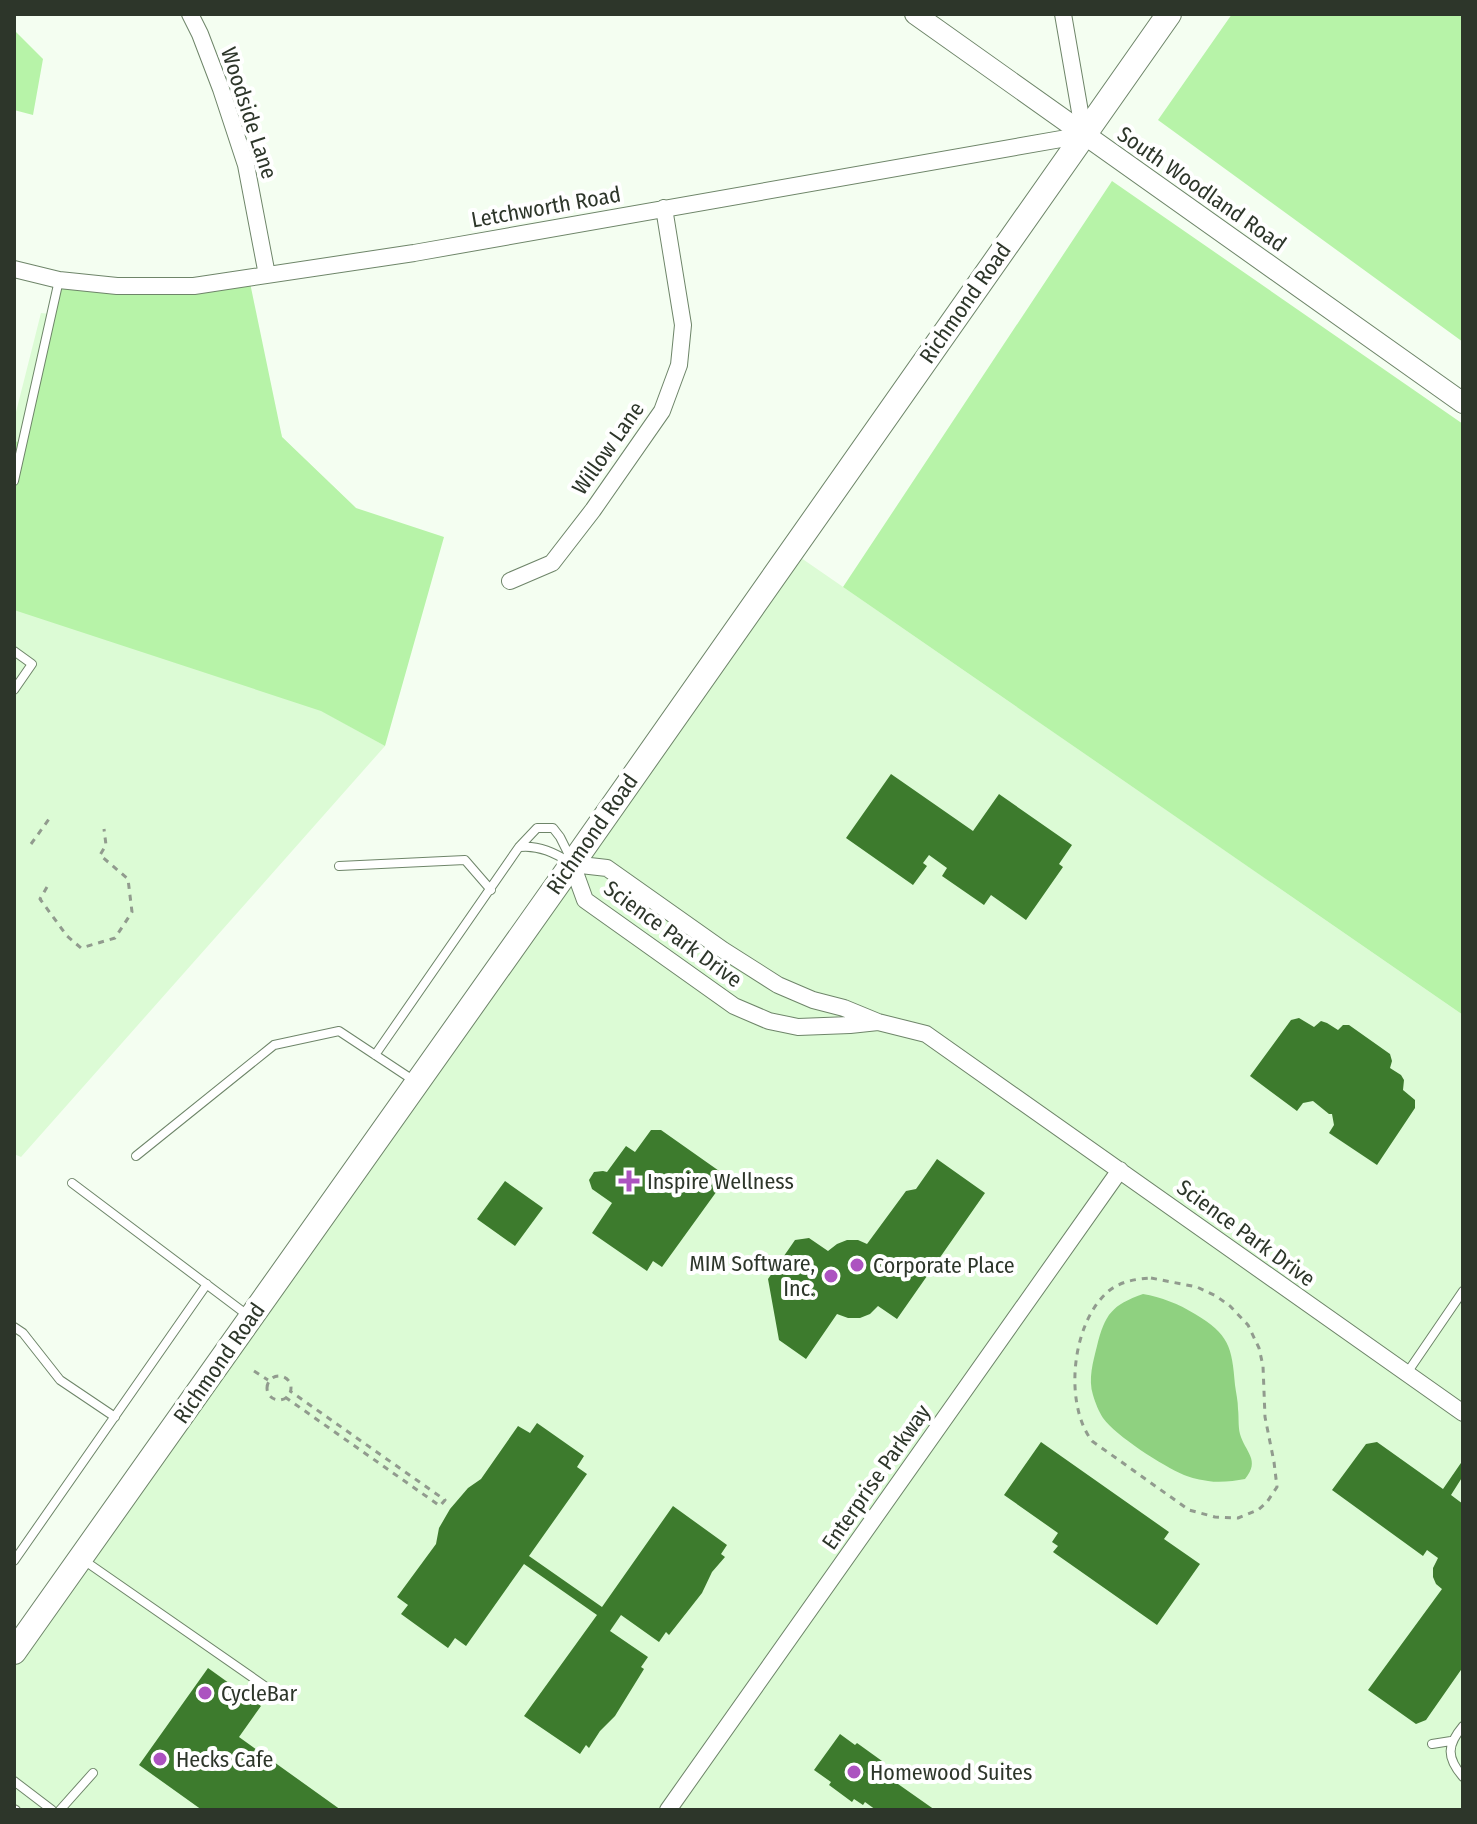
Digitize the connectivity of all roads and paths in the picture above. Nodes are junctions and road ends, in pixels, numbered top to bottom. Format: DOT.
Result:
graph roads {
  1 [pos="190,14"];
  2 [pos="915,14"];
  3 [pos="1063,14"];
  4 [pos="1169,14"];
  5 [pos="1084,135"];
  6 [pos="664,208"];
  7 [pos="14,269"];
  8 [pos="267,275"];
  9 [pos="59,280"];
  10 [pos="1463,403"];
  11 [pos="14,481"];
  12 [pos="510,581"];
  13 [pos="14,651"];
  14 [pos="14,690"];
  15 [pos="49,819"];
  16 [pos="104,829"];
  17 [pos="31,844"];
  18 [pos="519,847"];
  19 [pos="572,864"];
  20 [pos="339,866"];
  21 [pos="47,887"];
  22 [pos="491,890"];
  23 [pos="878,1022"];
  24 [pos="375,1055"];
  25 [pos="417,1083"];
  26 [pos="136,1156"];
  27 [pos="1120,1170"];
  28 [pos="72,1183"];
  29 [pos="207,1284"];
  30 [pos="1463,1291"];
  31 [pos="251,1317"];
  32 [pos="1248,1325"];
  33 [pos="14,1327"];
  34 [pos="254,1371"];
  35 [pos="1407,1373"];
  36 [pos="269,1381"];
  37 [pos="290,1391"];
  38 [pos="285,1397"];
  39 [pos="1463,1413"];
  40 [pos="115,1417"];
  41 [pos="17,1549"];
  42 [pos="81,1558"];
  43 [pos="14,1561"];
  44 [pos="14,1652"];
  45 [pos="282,1698"];
  46 [pos="1463,1726"];
  47 [pos="1451,1741"];
  48 [pos="1432,1744"];
  49 [pos="93,1773"];
  50 [pos="1463,1777"];
  51 [pos="14,1781"];
  52 [pos="52,1810"];
  53 [pos="60,1810"];
  54 [pos="668,1810"];
  1 -- 8 [label="street, Woodside Lane"];
  2 -- 5 [label="street, South Woodland Road"];
  3 -- 5 [label="street"];
  4 -- 5 [label="main road, Richmond Road"];
  5 -- 6 [label="street, Letchworth Road"];
  5 -- 10 [label="street, South Woodland Road"];
  5 -- 19 [label="main road, Richmond Road"];
  6 -- 8 [label="street, Letchworth Road"];
  6 -- 12 [label="street, Willow Lane"];
  7 -- 9 [label="street, Letchworth Road"];
  8 -- 9 [label="street, Letchworth Road"];
  9 -- 11 [label="lane"];
  13 -- 14 [label="lane"];
  15 -- 17 [label="path"];
  16 -- 21 [label="path"];
  18 -- 19 [label="lane"];
  18 -- 19 [label="lane"];
  18 -- 22 [label="lane"];
  19 -- 23 [label="street, Science Park Drive"];
  19 -- 23 [label="street, Science Park Drive"];
  19 -- 25 [label="main road, Richmond Road"];
  20 -- 22 [label="lane"];
  22 -- 24 [label="lane"];
  23 -- 27 [label="street, Science Park Drive"];
  24 -- 25 [label="lane"];
  24 -- 26 [label="lane"];
  25 -- 31 [label="main road, Richmond Road"];
  27 -- 35 [label="street, Science Park Drive"];
  27 -- 54 [label="street, Enterprise Parkway"];
  28 -- 29 [label="lane"];
  29 -- 31 [label="lane"];
  29 -- 40 [label="lane"];
  30 -- 35 [label="lane"];
  31 -- 42 [label="main road, Richmond Road"];
  32 -- 32 [label="path"];
  33 -- 40 [label="lane"];
  34 -- 36 [label="path"];
  35 -- 39 [label="street, Science Park Drive"];
  36 -- 37 [label="path"];
  36 -- 38 [label="path"];
  37 -- 38 [label="path"];
  37 -- 38 [label="path"];
  40 -- 41 [label="lane"];
  41 -- 43 [label="lane"];
  42 -- 44 [label="main road, Richmond Road"];
  42 -- 45 [label="lane"];
  46 -- 47 [label="lane"];
  47 -- 48 [label="lane"];
  47 -- 50 [label="lane"];
  49 -- 53 [label="lane"];
  51 -- 52 [label="lane"];
}
